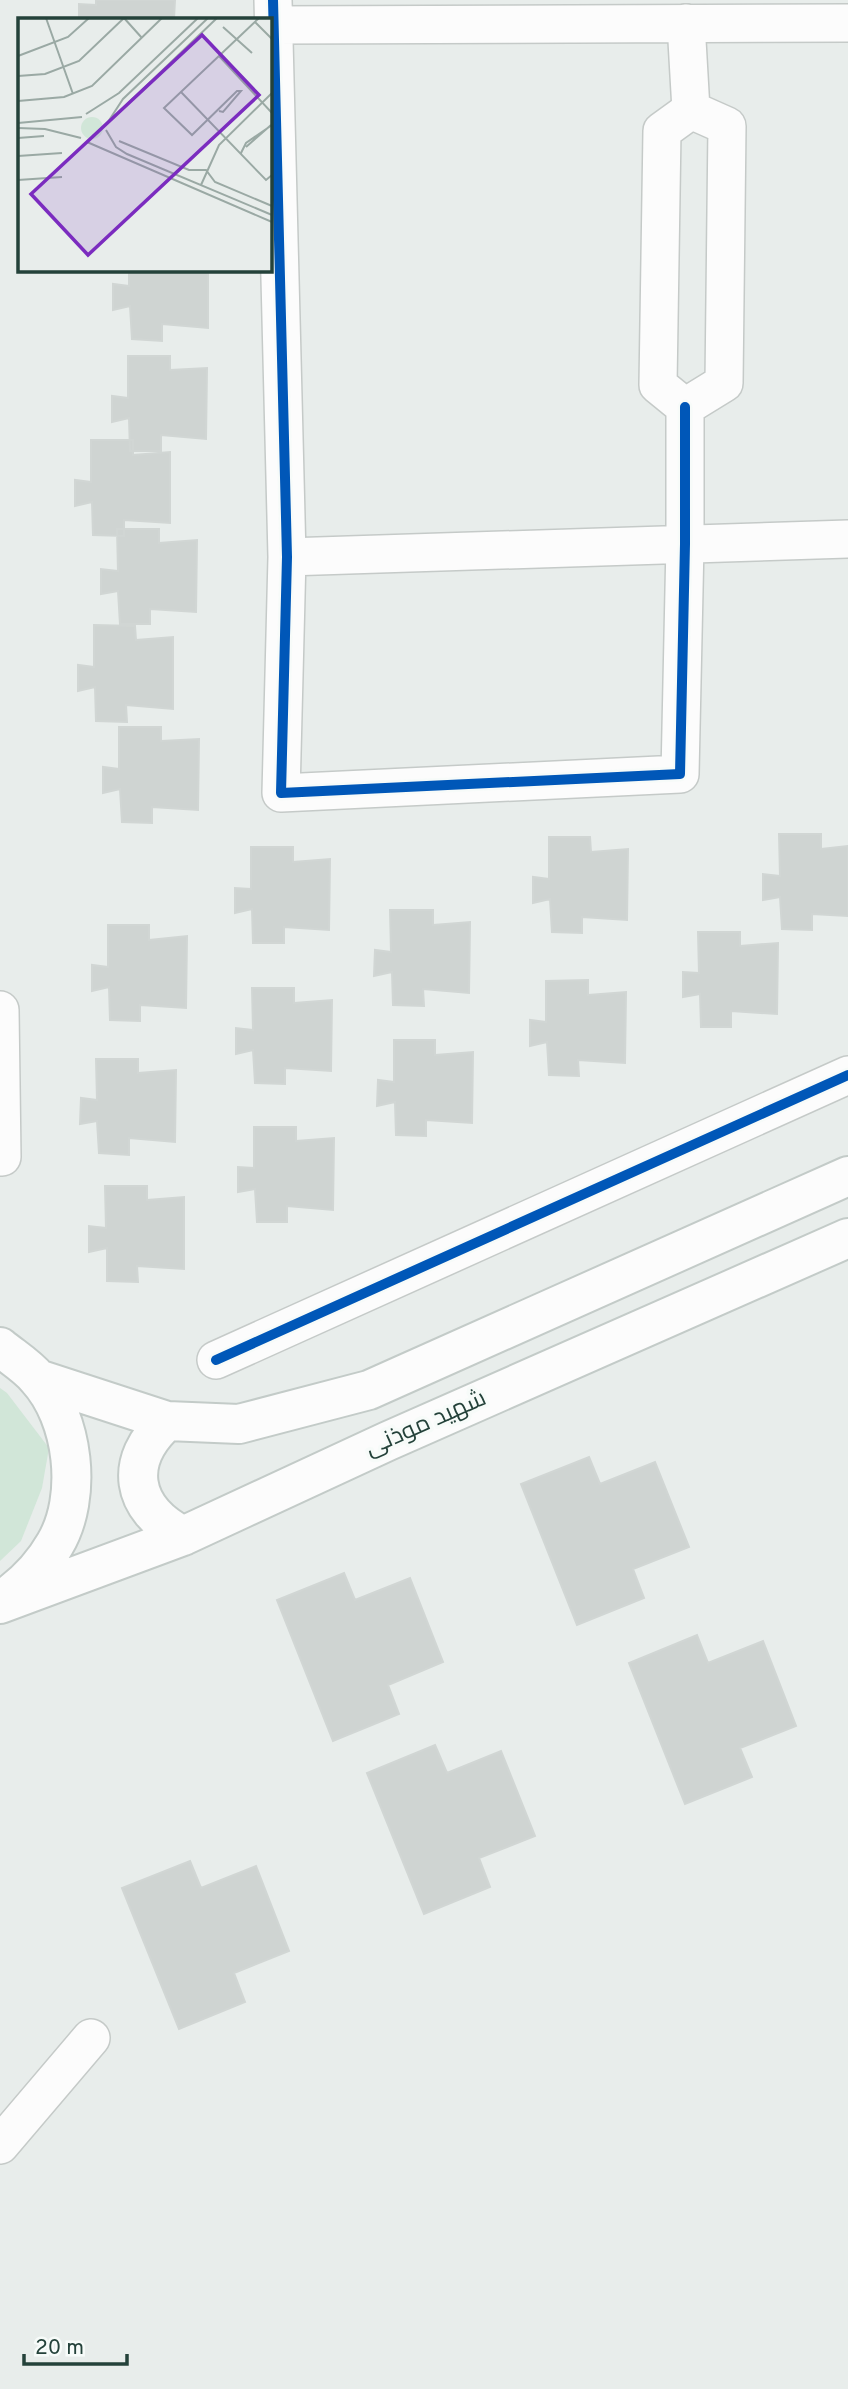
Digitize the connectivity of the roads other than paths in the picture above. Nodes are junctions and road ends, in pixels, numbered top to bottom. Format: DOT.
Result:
graph roads {
  1 [pos="273,12"];
  2 [pos="686,23"];
  3 [pos="848,23"];
  4 [pos="691,110"];
  5 [pos="685,407"];
  6 [pos="848,539"];
  7 [pos="685,544"];
  8 [pos="287,557"];
  9 [pos="0,1010"];
  10 [pos="848,1075"];
  11 [pos="2,1157"];
  12 [pos="848,1176"];
  13 [pos="848,1238"];
  14 [pos="0,1347"];
  15 [pos="216,1360"];
  16 [pos="38,1379"];
  17 [pos="167,1420"];
  18 [pos="183,1536"];
  19 [pos="0,1603"];
  20 [pos="91,2038"];
  21 [pos="0,2145"];
  1 -- 2 [label="street"];
  1 -- 8 [label="street"];
  2 -- 3 [label="street"];
  2 -- 4 [label="street"];
  4 -- 5 [label="street"];
  4 -- 5 [label="street"];
  5 -- 7 [label="street"];
  6 -- 7 [label="street"];
  7 -- 8 [label="street"];
  7 -- 8 [label="street"];
  9 -- 11 [label="street"];
  10 -- 15 [label="street"];
  12 -- 17 [label="main road"];
  13 -- 18 [label="main road, شهید موذنی"];
  14 -- 16 [label="main road"];
  16 -- 17 [label="main road"];
  16 -- 19 [label="main road"];
  17 -- 18 [label="main road"];
  18 -- 19 [label="main road, شهید موذنی"];
  20 -- 21 [label="street"];
}
